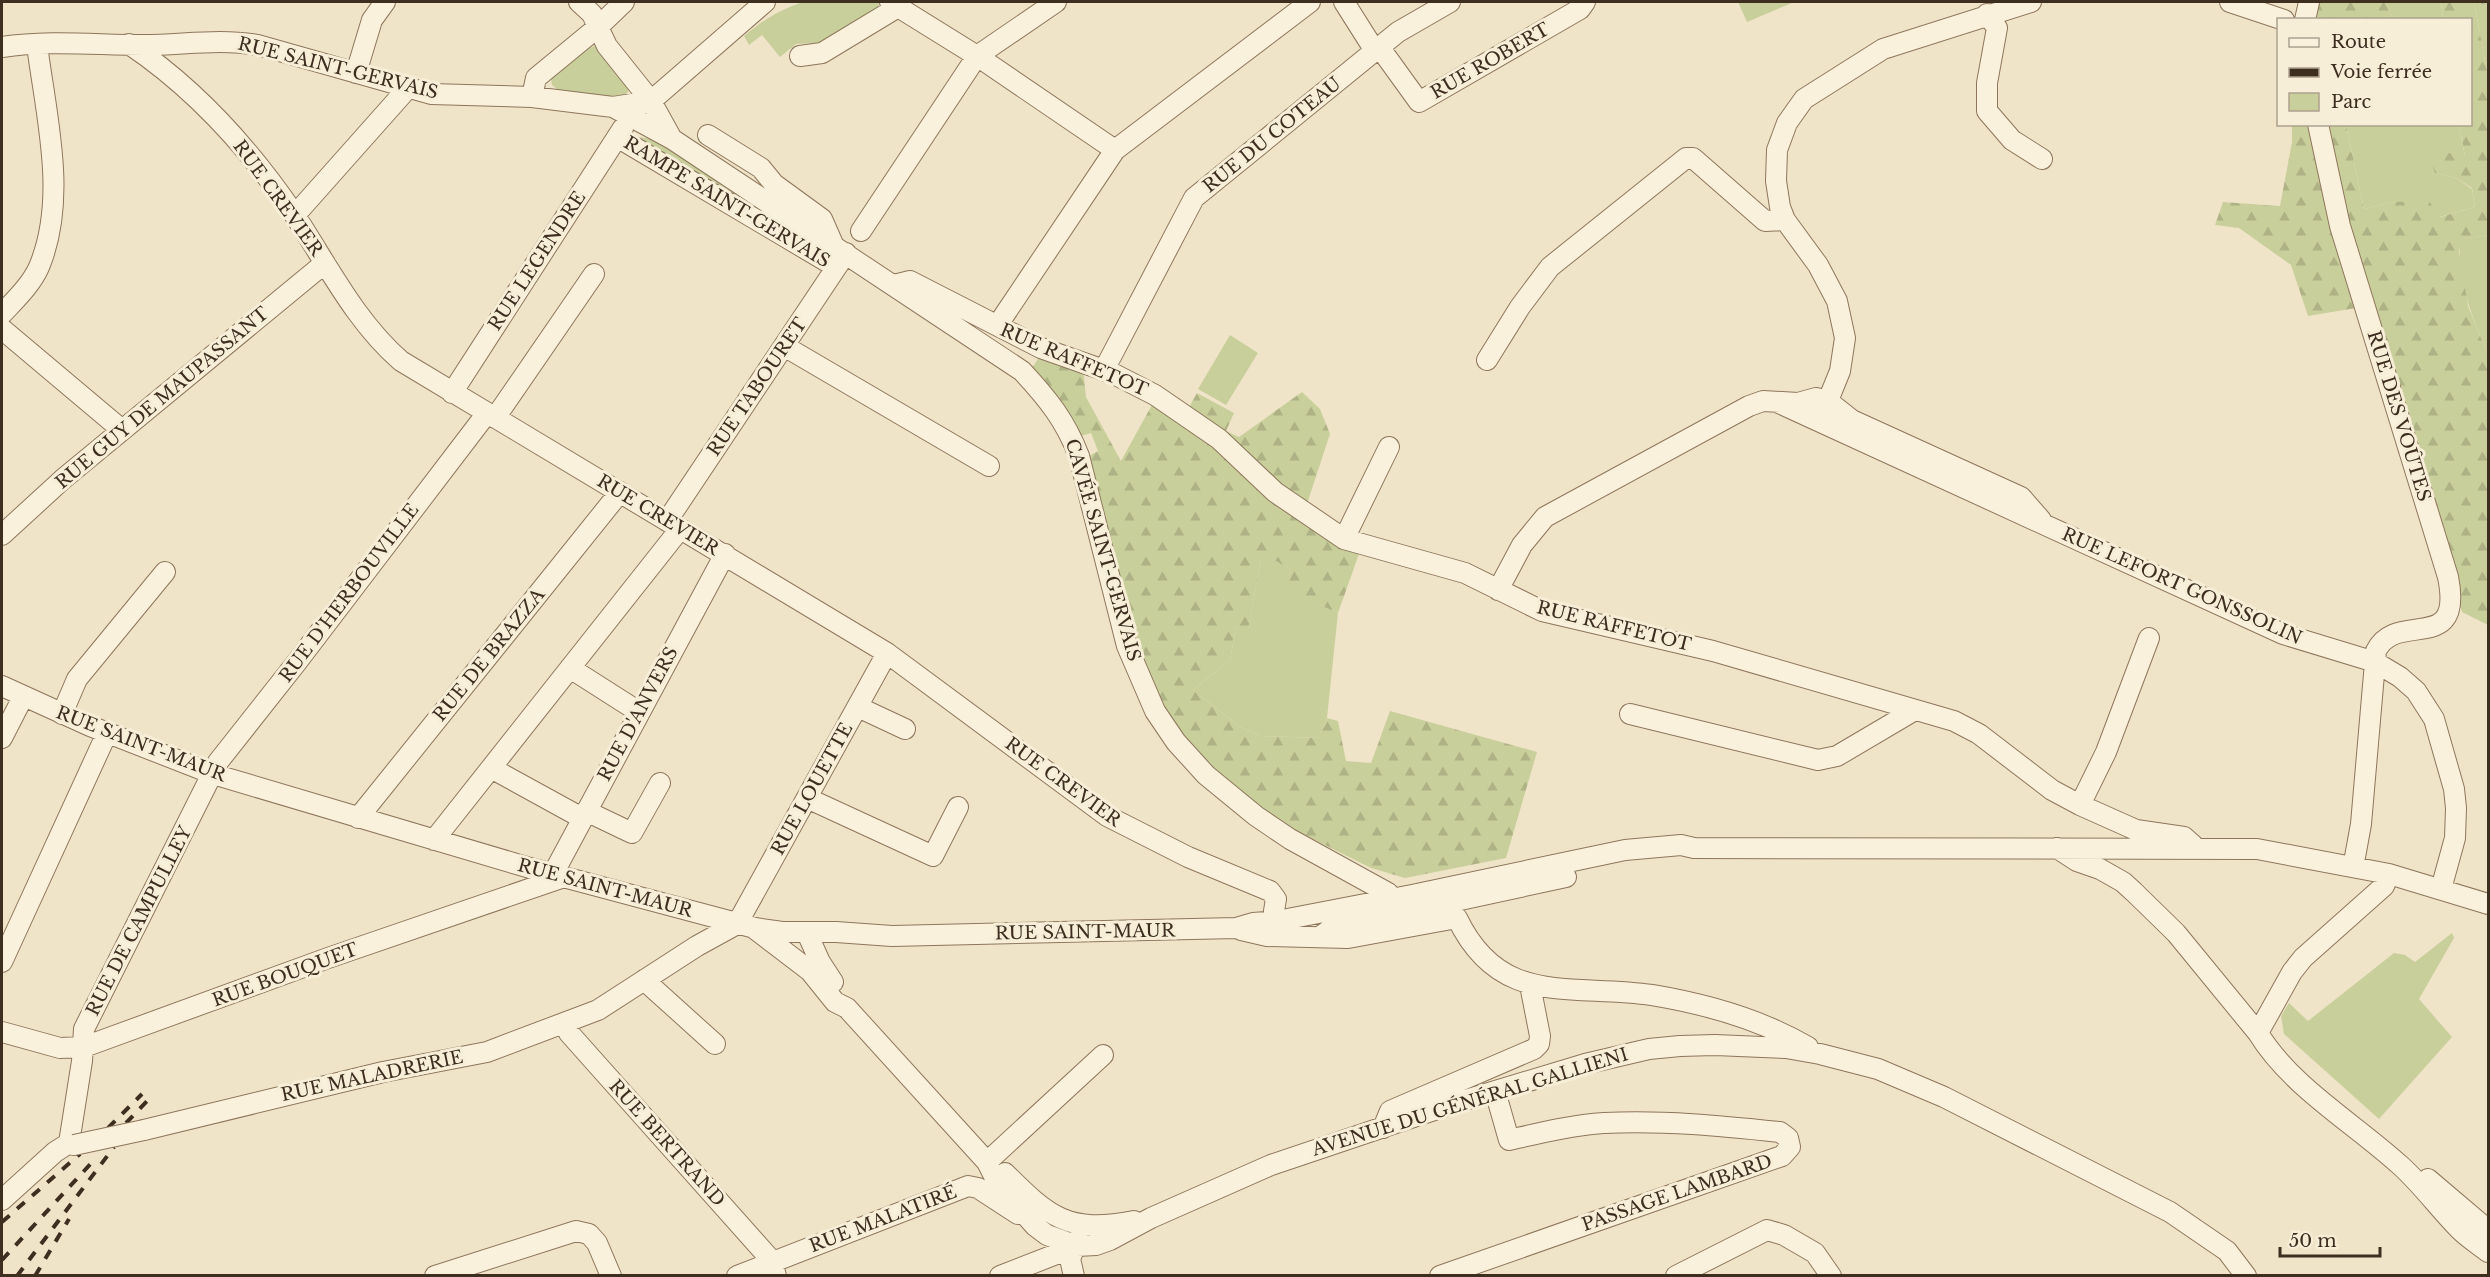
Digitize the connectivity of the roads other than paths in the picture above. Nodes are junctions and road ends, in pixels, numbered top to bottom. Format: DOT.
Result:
graph roads {
  1 [pos="385,2"];
  2 [pos="579,2"];
  3 [pos="624,2"];
  4 [pos="765,2"];
  5 [pos="1056,2"];
  6 [pos="1310,2"];
  7 [pos="1344,2"];
  8 [pos="1450,2"];
  9 [pos="1584,2"];
  10 [pos="2031,2"];
  11 [pos="2230,2"];
  12 [pos="2309,2"];
  13 [pos="894,4"];
  14 [pos="1987,14"];
  15 [pos="2278,18"];
  16 [pos="2305,18"];
  17 [pos="598,27"];
  18 [pos="129,44"];
  19 [pos="37,45"];
  20 [pos="2,47"];
  21 [pos="1377,49"];
  22 [pos="800,56"];
  23 [pos="977,56"];
  24 [pos="356,73"];
  25 [pos="407,89"];
  26 [pos="532,97"];
  27 [pos="651,101"];
  28 [pos="613,107"];
  29 [pos="2318,126"];
  30 [pos="620,133"];
  31 [pos="708,135"];
  32 [pos="666,136"];
  33 [pos="1115,150"];
  34 [pos="2042,159"];
  35 [pos="295,215"];
  36 [pos="1785,220"];
  37 [pos="861,231"];
  38 [pos="839,254"];
  39 [pos="325,263"];
  40 [pos="594,274"];
  41 [pos="894,285"];
  42 [pos="2,314"];
  43 [pos="1004,316"];
  44 [pos="2,329"];
  45 [pos="784,346"];
  46 [pos="1487,360"];
  47 [pos="1104,370"];
  48 [pos="452,393"];
  49 [pos="1828,401"];
  50 [pos="1779,403"];
  51 [pos="491,415"];
  52 [pos="1819,423"];
  53 [pos="122,430"];
  54 [pos="1389,447"];
  55 [pos="989,466"];
  56 [pos="620,492"];
  57 [pos="673,525"];
  58 [pos="2044,525"];
  59 [pos="2,535"];
  60 [pos="1344,539"];
  61 [pos="725,554"];
  62 [pos="165,572"];
  63 [pos="1498,590"];
  64 [pos="2149,638"];
  65 [pos="887,653"];
  66 [pos="2375,662"];
  67 [pos="570,668"];
  68 [pos="2,686"];
  69 [pos="23,697"];
  70 [pos="858,707"];
  71 [pos="1915,710"];
  72 [pos="639,712"];
  73 [pos="62,714"];
  74 [pos="1630,714"];
  75 [pos="905,729"];
  76 [pos="107,733"];
  77 [pos="2,738"];
  78 [pos="491,768"];
  79 [pos="213,774"];
  80 [pos="660,783"];
  81 [pos="807,798"];
  82 [pos="2080,805"];
  83 [pos="958,807"];
  84 [pos="584,815"];
  85 [pos="358,818"];
  86 [pos="434,840"];
  87 [pos="2057,848"];
  88 [pos="2091,848"];
  89 [pos="2132,848"];
  90 [pos="2195,848"];
  91 [pos="2355,857"];
  92 [pos="2389,874"];
  93 [pos="560,876"];
  94 [pos="2122,877"];
  95 [pos="2441,889"];
  96 [pos="1391,903"];
  97 [pos="2488,904"];
  98 [pos="746,926"];
  99 [pos="1282,928"];
  100 [pos="807,933"];
  101 [pos="1321,936"];
  102 [pos="2,962"];
  103 [pos="644,980"];
  104 [pos="1530,985"];
  105 [pos="847,1008"];
  106 [pos="565,1023"];
  107 [pos="2,1032"];
  108 [pos="2258,1033"];
  109 [pos="715,1044"];
  110 [pos="84,1047"];
  111 [pos="1820,1054"];
  112 [pos="1103,1055"];
  113 [pos="1494,1091"];
  114 [pos="1383,1128"];
  115 [pos="71,1144"];
  116 [pos="987,1162"];
  117 [pos="2,1200"];
  118 [pos="1046,1211"];
  119 [pos="1025,1213"];
  120 [pos="1151,1218"];
  121 [pos="1081,1225"];
  122 [pos="2488,1230"];
  123 [pos="1077,1245"];
  124 [pos="2488,1252"];
  125 [pos="774,1268"];
  126 [pos="435,1275"];
  127 [pos="611,1275"];
  128 [pos="737,1275"];
  129 [pos="1000,1275"];
  130 [pos="1074,1275"];
  131 [pos="1440,1275"];
  132 [pos="1676,1275"];
  133 [pos="1831,1275"];
  134 [pos="2246,1275"];
  1 -- 24 [label="street"];
  2 -- 17 [label="street, CAVÉE SAINT-GERVAIS"];
  3 -- 17 [label="street"];
  4 -- 27 [label="street"];
  5 -- 23 [label="street"];
  6 -- 33 [label="street"];
  7 -- 21 [label="street"];
  8 -- 21 [label="street, RUE DU COTEAU"];
  9 -- 21 [label="street, RUE ROBERT"];
  10 -- 14 [label="street"];
  11 -- 15 [label="street"];
  12 -- 16 [label="street"];
  13 -- 22 [label="street"];
  13 -- 23 [label="street"];
  14 -- 34 [label="street"];
  14 -- 36 [label="street"];
  17 -- 26 [label="street"];
  17 -- 27 [label="street, CAVÉE SAINT-GERVAIS"];
  18 -- 19 [label="street, RUE SAINT-GERVAIS"];
  18 -- 24 [label="street, RUE SAINT-GERVAIS"];
  18 -- 35 [label="street, RUE CREVIER"];
  19 -- 20 [label="street, RUE SAINT-GERVAIS"];
  19 -- 42 [label="street"];
  21 -- 47 [label="street, RUE DU COTEAU"];
  23 -- 33 [label="street"];
  23 -- 37 [label="street"];
  24 -- 25 [label="street, RUE SAINT-GERVAIS"];
  25 -- 26 [label="street, RUE SAINT-GERVAIS"];
  25 -- 35 [label="street"];
  26 -- 28 [label="street, RUE SAINT-GERVAIS"];
  27 -- 28 [label="street"];
  27 -- 32 [label="street, CAVÉE SAINT-GERVAIS"];
  28 -- 32 [label="street, CAVÉE SAINT-GERVAIS"];
  29 -- 66 [label="street, RUE DES VOÛTES"];
  30 -- 32 [label="street"];
  30 -- 38 [label="street, RAMPE SAINT-GERVAIS"];
  30 -- 48 [label="street, RUE LEGENDRE"];
  31 -- 38 [label="street, RAMPE SAINT-GERVAIS"];
  32 -- 38 [label="street, CAVÉE SAINT-GERVAIS"];
  33 -- 43 [label="street"];
  35 -- 39 [label="street, RUE CREVIER"];
  36 -- 46 [label="street"];
  36 -- 49 [label="street"];
  38 -- 41 [label="street, CAVÉE SAINT-GERVAIS"];
  38 -- 45 [label="street, RUE TABOURET"];
  39 -- 48 [label="street, RUE CREVIER"];
  39 -- 53 [label="street, RUE GUY DE MAUPASSANT"];
  40 -- 51 [label="street, RUE D'HERBOUVILLE"];
  41 -- 47 [label="street, RUE RAFFETOT"];
  41 -- 96 [label="street, CAVÉE SAINT-GERVAIS"];
  44 -- 53 [label="street"];
  45 -- 55 [label="street"];
  45 -- 57 [label="street, RUE TABOURET"];
  47 -- 60 [label="street, RUE RAFFETOT"];
  48 -- 51 [label="street, RUE CREVIER"];
  49 -- 50 [label="street"];
  49 -- 52 [label="street"];
  49 -- 58 [label="street, RUE LEFORT GONSSOLIN"];
  50 -- 52 [label="street, RUE LEFORT GONSSOLIN"];
  50 -- 63 [label="street"];
  51 -- 56 [label="street, RUE CREVIER"];
  51 -- 79 [label="street, RUE D'HERBOUVILLE"];
  52 -- 58 [label="street, RUE LEFORT GONSSOLIN"];
  53 -- 59 [label="street, RUE GUY DE MAUPASSANT"];
  54 -- 60 [label="street"];
  56 -- 57 [label="street, RUE CREVIER"];
  56 -- 85 [label="street, RUE DE BRAZZA"];
  57 -- 61 [label="street, RUE CREVIER"];
  57 -- 67 [label="street, RUE TABOURET"];
  58 -- 66 [label="street, RUE LEFORT GONSSOLIN"];
  60 -- 63 [label="street, RUE RAFFETOT"];
  61 -- 65 [label="street, RUE CREVIER"];
  61 -- 72 [label="street, RUE D'ANVERS"];
  62 -- 73 [label="street"];
  63 -- 71 [label="street, RUE RAFFETOT"];
  64 -- 82 [label="street"];
  65 -- 70 [label="street, RUE LOUETTE"];
  65 -- 99 [label="street, RUE CREVIER"];
  66 -- 91 [label="street"];
  66 -- 95 [label="street, RUE LEFORT GONSSOLIN"];
  67 -- 72 [label="street"];
  67 -- 78 [label="street, RUE TABOURET"];
  68 -- 69 [label="street, RUE SAINT-MAUR"];
  69 -- 73 [label="street, RUE SAINT-MAUR"];
  69 -- 77 [label="street"];
  70 -- 75 [label="street"];
  70 -- 81 [label="street, RUE LOUETTE"];
  71 -- 74 [label="street"];
  71 -- 82 [label="street, RUE RAFFETOT"];
  72 -- 84 [label="street, RUE D'ANVERS"];
  73 -- 76 [label="street, RUE SAINT-MAUR"];
  76 -- 79 [label="street, RUE SAINT-MAUR"];
  76 -- 102 [label="street"];
  78 -- 84 [label="street"];
  78 -- 86 [label="street, RUE TABOURET"];
  79 -- 85 [label="street, RUE SAINT-MAUR"];
  79 -- 110 [label="street, RUE DE CAMPULLEY"];
  80 -- 84 [label="street"];
  81 -- 83 [label="street"];
  81 -- 98 [label="street, RUE LOUETTE"];
  82 -- 90 [label="street, RUE RAFFETOT"];
  84 -- 93 [label="street, RUE D'ANVERS"];
  85 -- 86 [label="street, RUE SAINT-MAUR"];
  86 -- 93 [label="street, RUE SAINT-MAUR"];
  87 -- 88 [label="street"];
  87 -- 94 [label="street"];
  87 -- 96 [label="street"];
  88 -- 89 [label="street"];
  88 -- 94 [label="street"];
  89 -- 90 [label="street"];
  89 -- 94 [label="street"];
  90 -- 92 [label="street"];
  92 -- 95 [label="street"];
  92 -- 108 [label="street"];
  93 -- 98 [label="street, RUE SAINT-MAUR"];
  93 -- 110 [label="street, RUE BOUQUET"];
  94 -- 108 [label="street"];
  95 -- 97 [label="street"];
  96 -- 99 [label="street, RUE SAINT-MAUR"];
  96 -- 101 [label="street"];
  98 -- 100 [label="street, RUE SAINT-MAUR"];
  98 -- 103 [label="street, RUE MALADRERIE"];
  98 -- 105 [label="street"];
  99 -- 100 [label="street, RUE SAINT-MAUR"];
  99 -- 101 [label="street, RUE SAINT-MAUR"];
  100 -- 105 [label="street"];
  101 -- 104 [label="street, RUE SAINT-MAUR"];
  103 -- 106 [label="street, RUE MALADRERIE"];
  103 -- 109 [label="street"];
  104 -- 111 [label="street"];
  104 -- 114 [label="street"];
  105 -- 116 [label="street"];
  106 -- 115 [label="street, RUE MALADRERIE, bridge"];
  106 -- 125 [label="street, RUE BERTRAND"];
  107 -- 110 [label="street, RUE BOUQUET"];
  108 -- 122 [label="street"];
  108 -- 124 [label="street"];
  110 -- 115 [label="street, RUE DE CAMPULLEY"];
  111 -- 113 [label="street, AVENUE DU GÉNÉRAL GALLIENI"];
  111 -- 134 [label="street, AVENUE DU GÉNÉRAL GALLIENI"];
  112 -- 116 [label="street"];
  113 -- 114 [label="street, AVENUE DU GÉNÉRAL GALLIENI"];
  113 -- 131 [label="street, PASSAGE LAMBARD"];
  114 -- 120 [label="street, AVENUE DU GÉNÉRAL GALLIENI"];
  115 -- 117 [label="street, RUE MALADRERIE"];
  116 -- 118 [label="street"];
  116 -- 119 [label="street"];
  118 -- 119 [label="street"];
  118 -- 121 [label="street"];
  119 -- 123 [label="street"];
  119 -- 125 [label="street, RUE MALATIRÉ"];
  120 -- 121 [label="street"];
  120 -- 123 [label="street"];
  121 -- 123 [label="street"];
  123 -- 129 [label="street"];
  123 -- 130 [label="street"];
  125 -- 128 [label="street, RUE MALATIRÉ"];
  126 -- 127 [label="street"];
  132 -- 133 [label="street"];
}
